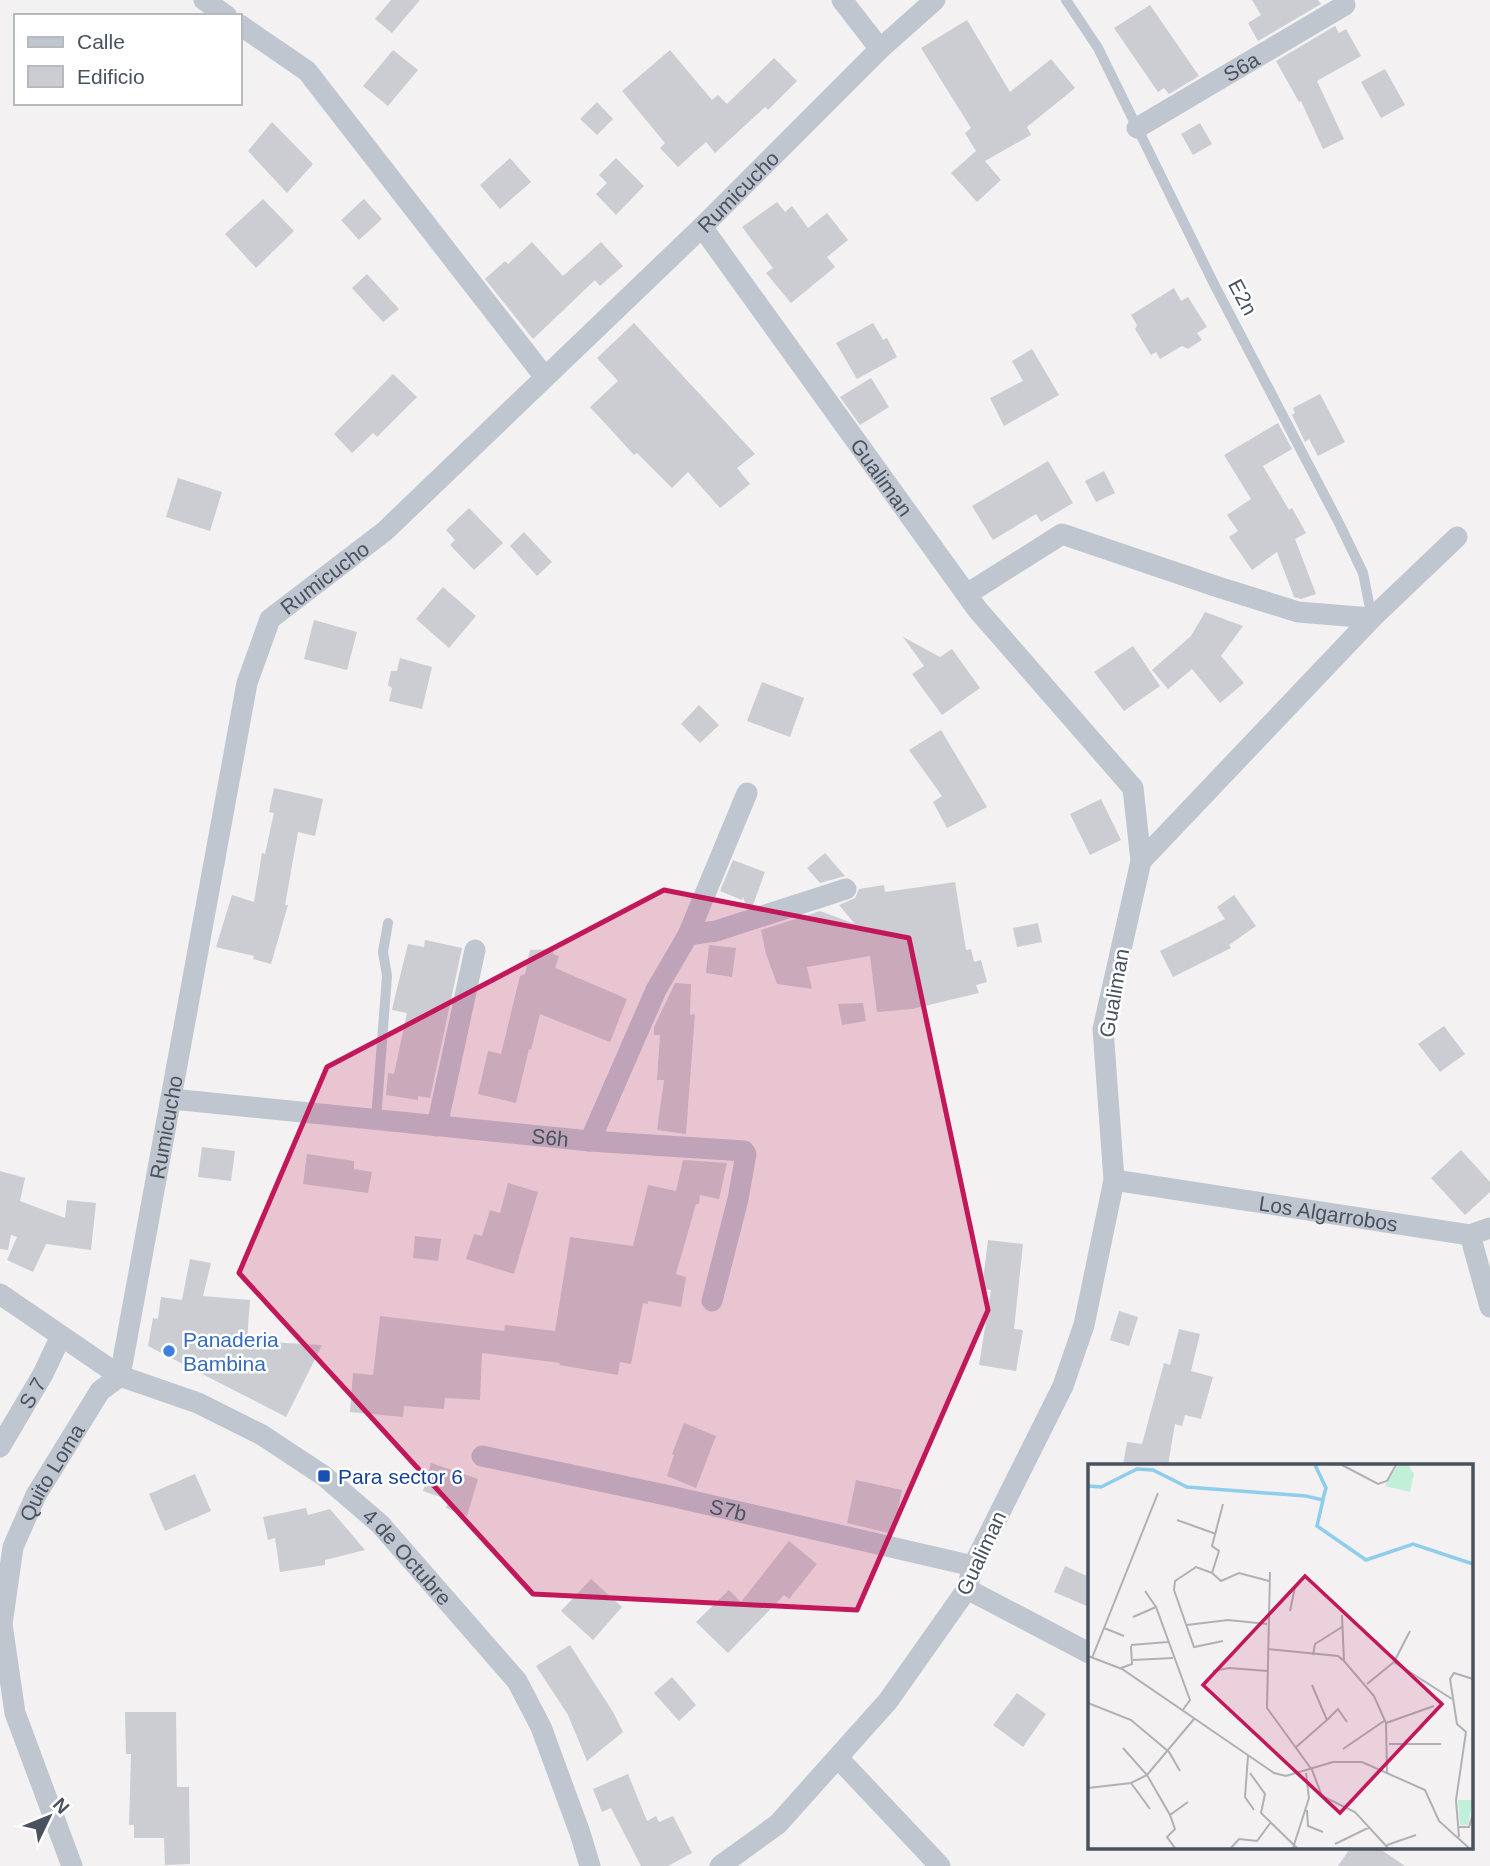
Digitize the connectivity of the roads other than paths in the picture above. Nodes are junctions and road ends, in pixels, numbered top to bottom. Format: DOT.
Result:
graph roads {
  1 [pos="204,0"];
  2 [pos="842,0"];
  3 [pos="935,0"];
  4 [pos="1066,0"];
  5 [pos="1345,5"];
  6 [pos="224,14"];
  7 [pos="242,26"];
  8 [pos="880,50"];
  9 [pos="1138,128"];
  10 [pos="702,226"];
  11 [pos="544,376"];
  12 [pos="1457,537"];
  13 [pos="967,594"];
  14 [pos="1372,618"];
  15 [pos="747,793"];
  16 [pos="1141,861"];
  17 [pos="846,889"];
  18 [pos="388,923"];
  19 [pos="688,935"];
  20 [pos="475,950"];
  21 [pos="172,1099"];
  22 [pos="376,1120"];
  23 [pos="437,1126"];
  24 [pos="590,1141"];
  25 [pos="1114,1180"];
  26 [pos="1480,1231"];
  27 [pos="0,1294"];
  28 [pos="712,1301"];
  29 [pos="1490,1307"];
  30 [pos="61,1336"];
  31 [pos="120,1376"];
  32 [pos="0,1447"];
  33 [pos="482,1456"];
  34 [pos="972,1566"];
  35 [pos="967,1589"];
  36 [pos="1088,1652"];
  37 [pos="838,1758"];
  38 [pos="72,1866"];
  39 [pos="590,1866"];
  40 [pos="720,1866"];
  41 [pos="940,1866"];
  1 -- 6 [label="street"];
  2 -- 8 [label="street"];
  3 -- 8 [label="street, Rumicucho"];
  4 -- 9 [label="lane, E2n"];
  5 -- 9 [label="street, S6a"];
  7 -- 11 [label="street"];
  8 -- 10 [label="street, Rumicucho"];
  9 -- 14 [label="lane, E2n"];
  10 -- 11 [label="street, Rumicucho"];
  10 -- 13 [label="street, Gualiman"];
  11 -- 21 [label="street, Rumicucho"];
  12 -- 14 [label="street"];
  13 -- 14 [label="street"];
  13 -- 16 [label="street, Gualiman"];
  14 -- 16 [label="street"];
  15 -- 19 [label="street, S6h"];
  16 -- 25 [label="street, Gualiman"];
  17 -- 19 [label="street"];
  18 -- 22 [label="lane"];
  19 -- 24 [label="street, S6h"];
  20 -- 23 [label="street"];
  21 -- 22 [label="street, S6h"];
  21 -- 31 [label="street, Rumicucho"];
  22 -- 23 [label="street, S6h"];
  23 -- 24 [label="street, S6h"];
  24 -- 28 [label="street"];
  25 -- 26 [label="street, Los Algarrobos"];
  25 -- 34 [label="street, Gualiman"];
  26 -- 29 [label="street, Los Algarrobos"];
  27 -- 30 [label="street, 4 de Octubre"];
  30 -- 31 [label="street, 4 de Octubre"];
  30 -- 32 [label="street, S 7"];
  31 -- 38 [label="street, Quito Loma"];
  31 -- 39 [label="street, 4 de Octubre"];
  33 -- 34 [label="street, S7b"];
  34 -- 35 [label="street, Gualiman"];
  35 -- 36 [label="street"];
  35 -- 37 [label="street, Gualiman"];
  37 -- 40 [label="street, Gualiman"];
  37 -- 41 [label="street"];
}
